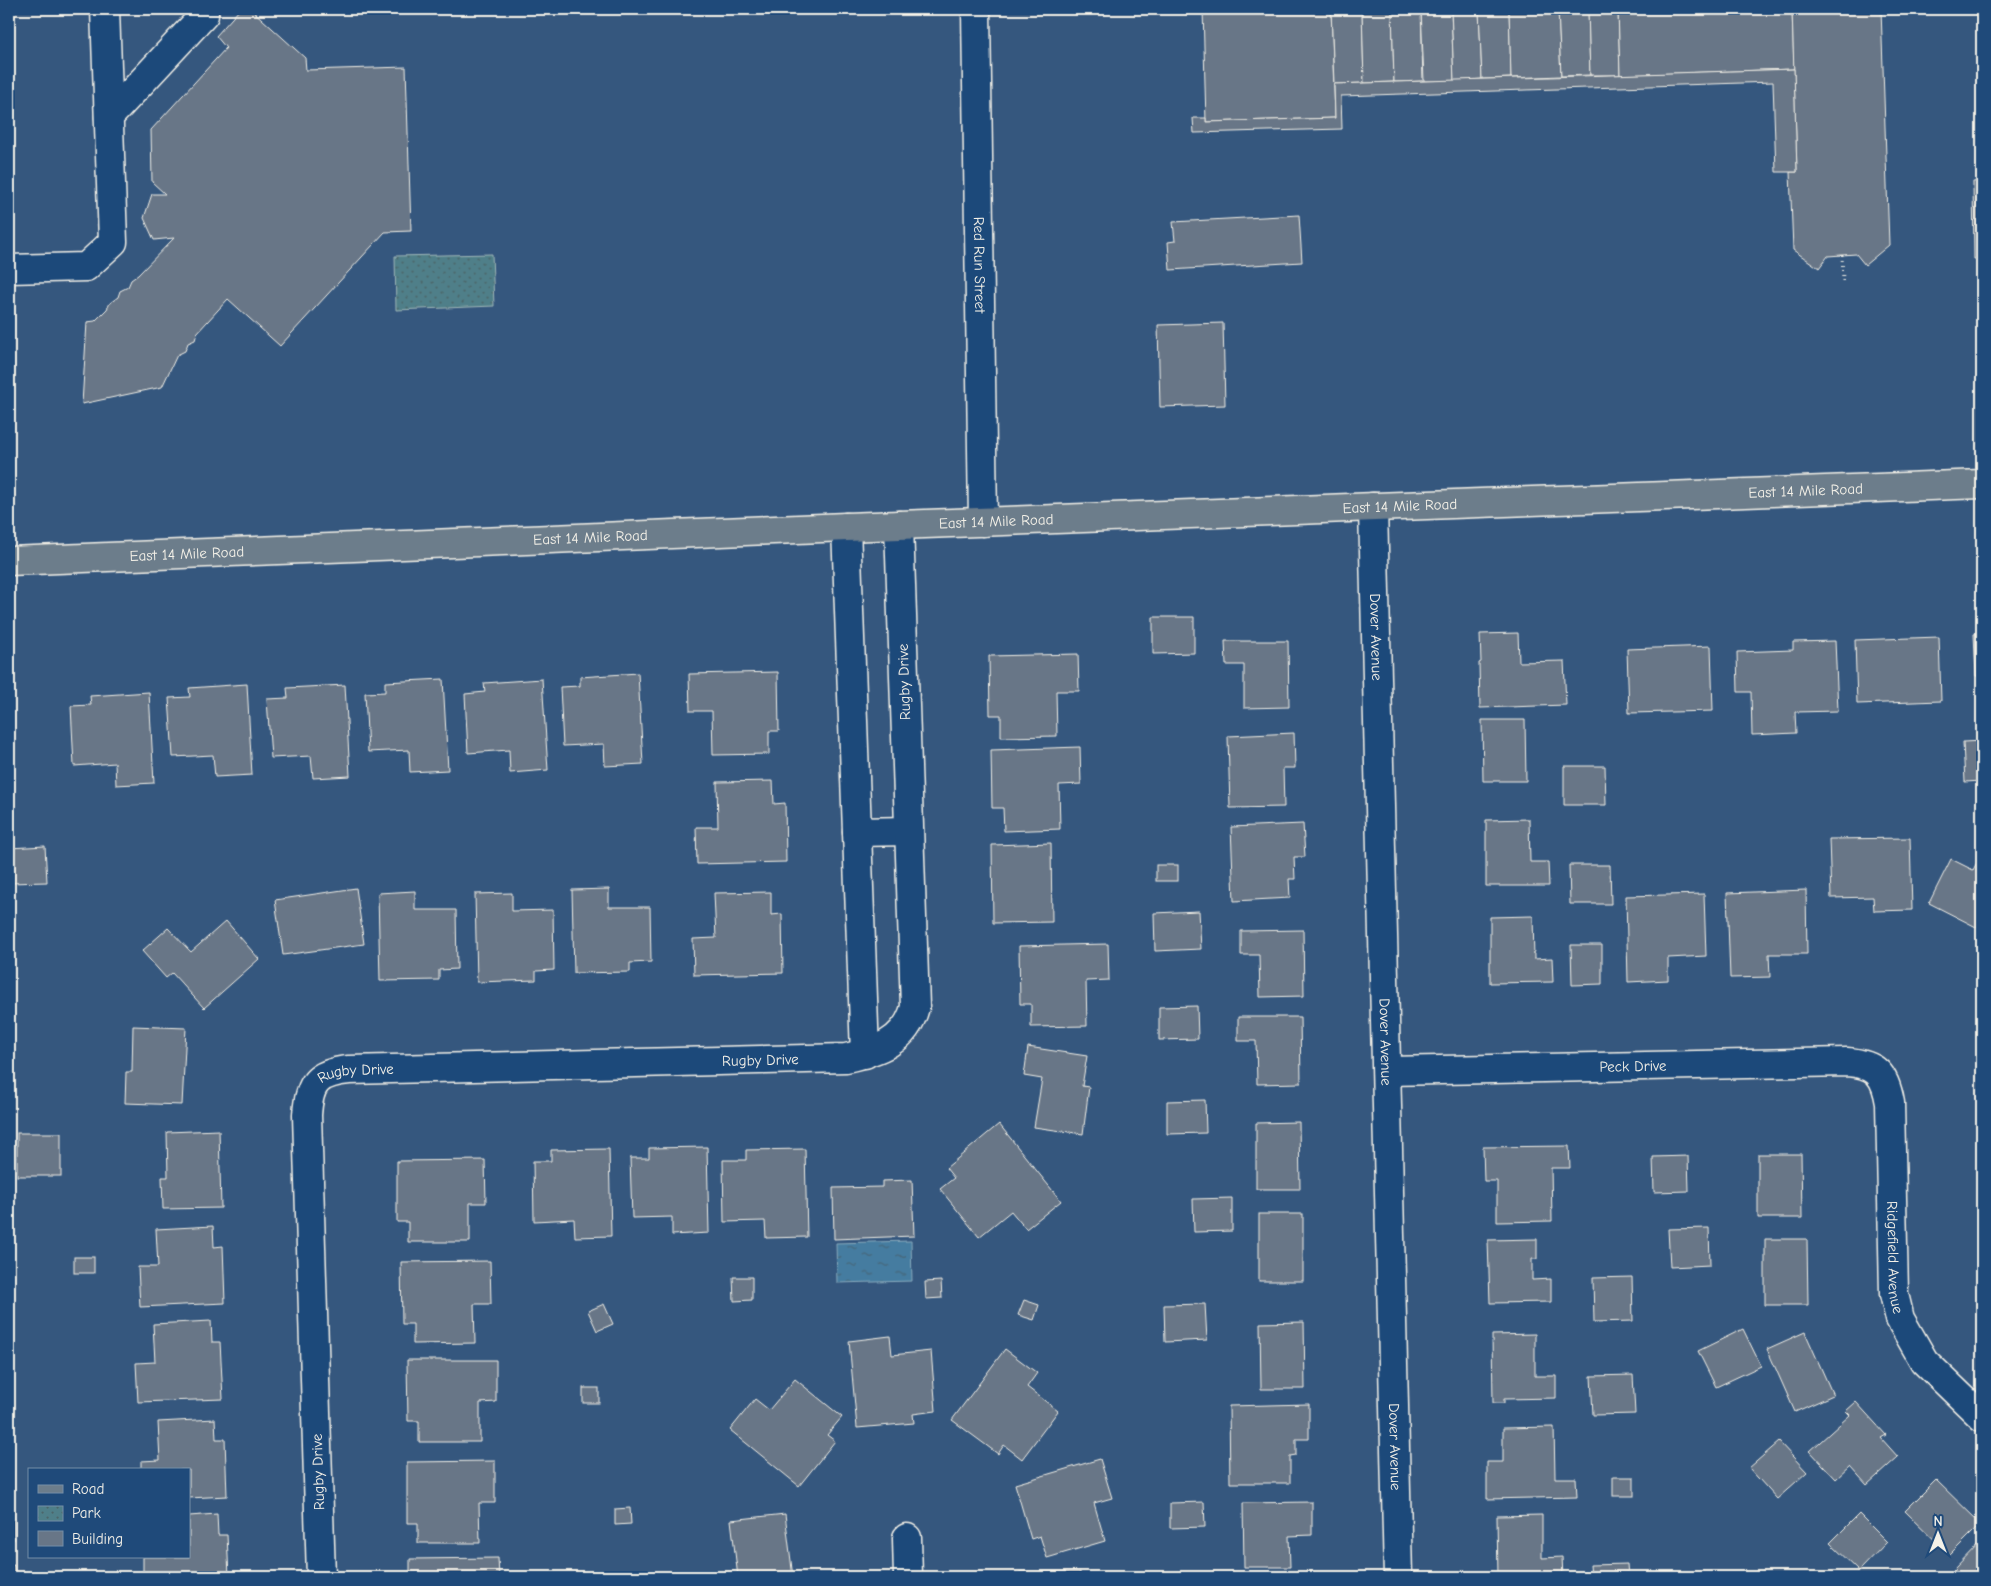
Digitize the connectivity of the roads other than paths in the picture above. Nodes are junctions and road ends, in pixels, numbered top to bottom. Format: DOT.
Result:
graph roads {
  1 [pos="106,9"];
  2 [pos="204,9"];
  3 [pos="976,9"];
  4 [pos="109,117"];
  5 [pos="9,269"];
  6 [pos="1982,484"];
  7 [pos="1373,507"];
  8 [pos="983,522"];
  9 [pos="899,525"];
  10 [pos="846,527"];
  11 [pos="9,547"];
  12 [pos="9,561"];
  13 [pos="909,830"];
  14 [pos="857,832"];
  15 [pos="865,1054"];
  16 [pos="1387,1071"];
  17 [pos="1876,1071"];
  18 [pos="1982,1417"];
  19 [pos="907,1538"];
  20 [pos="321,1577"];
  21 [pos="908,1577"];
  22 [pos="1398,1577"];
  1 -- 4 [label="street"];
  2 -- 4 [label="street"];
  3 -- 8 [label="street, Red Run Street"];
  4 -- 5 [label="street"];
  6 -- 7 [label="main road, East 14 Mile Road"];
  7 -- 8 [label="main road, East 14 Mile Road"];
  7 -- 16 [label="street, Dover Avenue"];
  8 -- 9 [label="main road, East 14 Mile Road"];
  9 -- 10 [label="main road, East 14 Mile Road"];
  9 -- 13 [label="street, Rugby Drive"];
  10 -- 12 [label="main road, East 14 Mile Road"];
  10 -- 14 [label="street"];
  11 -- 12 [label="street"];
  13 -- 14 [label="street"];
  13 -- 15 [label="street, Rugby Drive"];
  14 -- 15 [label="street"];
  15 -- 20 [label="street, Rugby Drive"];
  16 -- 17 [label="street, Peck Drive"];
  16 -- 22 [label="street, Dover Avenue"];
  17 -- 18 [label="street, Ridgefield Avenue"];
  19 -- 21 [label="street"];
}
